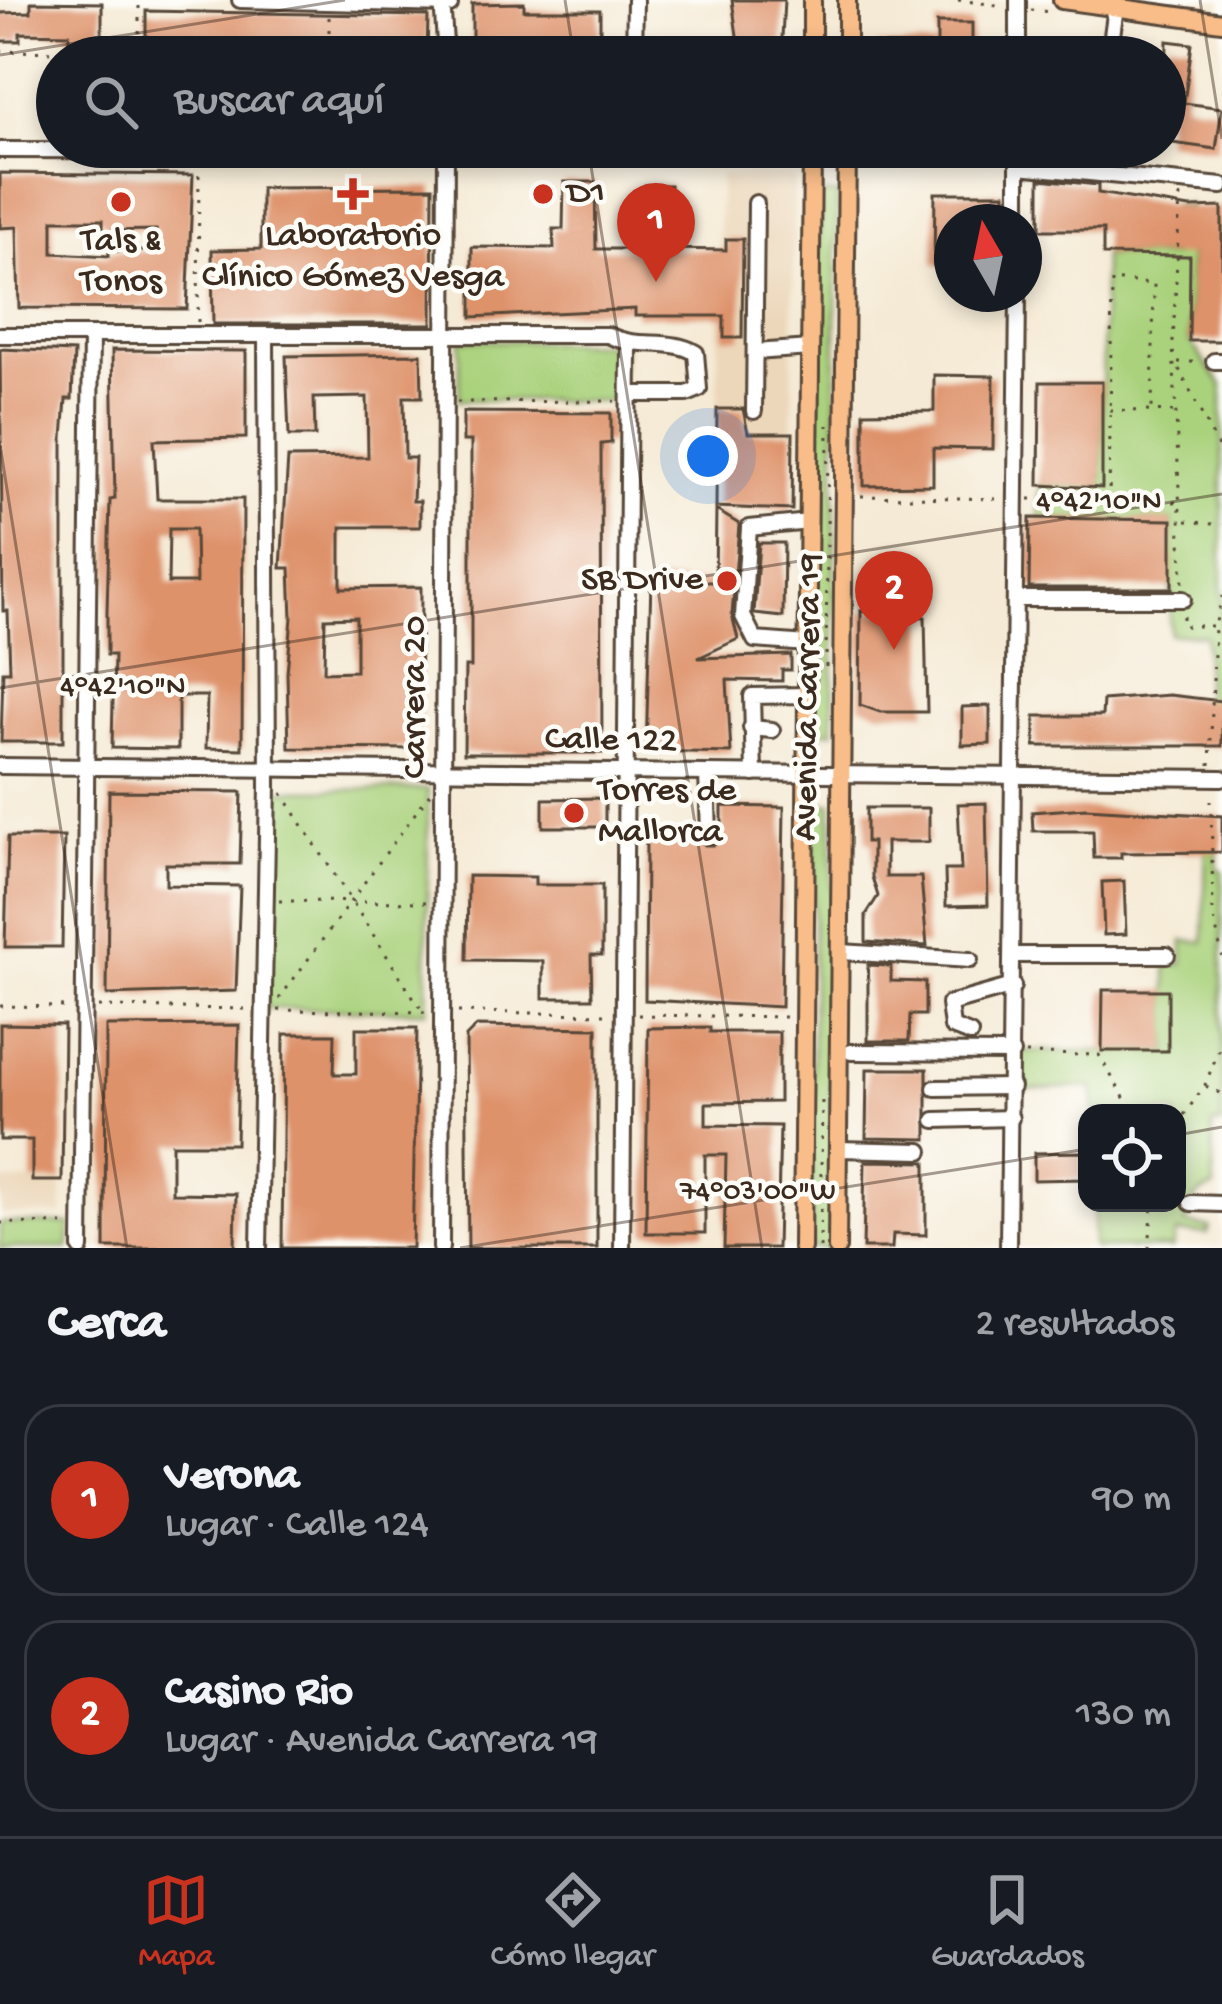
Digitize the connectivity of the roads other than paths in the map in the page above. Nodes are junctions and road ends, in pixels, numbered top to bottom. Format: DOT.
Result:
graph roads {
  1 [pos="240,0"];
  2 [pos="635,0"];
  3 [pos="812,0"];
  4 [pos="847,0"];
  5 [pos="1018,0"];
  6 [pos="1062,0"];
  7 [pos="328,2"];
  8 [pos="446,6"];
  9 [pos="1116,7"];
  10 [pos="1222,19"];
  11 [pos="634,36"];
  12 [pos="812,36"];
  13 [pos="847,36"];
  14 [pos="1018,36"];
  15 [pos="1112,36"];
  16 [pos="0,150"];
  17 [pos="36,150"];
  18 [pos="446,168"];
  19 [pos="812,168"];
  20 [pos="847,168"];
  21 [pos="1018,168"];
  22 [pos="1038,168"];
  23 [pos="1222,186"];
  24 [pos="756,203"];
  25 [pos="1018,204"];
  26 [pos="1018,312"];
  27 [pos="0,335"];
  28 [pos="91,335"];
  29 [pos="266,335"];
  30 [pos="447,335"];
  31 [pos="629,346"];
  32 [pos="810,348"];
  33 [pos="754,352"];
  34 [pos="629,398"];
  35 [pos="754,411"];
  36 [pos="809,522"];
  37 [pos="1017,599"];
  38 [pos="1183,599"];
  39 [pos="808,644"];
  40 [pos="807,695"];
  41 [pos="751,728"];
  42 [pos="772,730"];
  43 [pos="0,766"];
  44 [pos="85,767"];
  45 [pos="268,770"];
  46 [pos="446,771"];
  47 [pos="626,772"];
  48 [pos="707,773"];
  49 [pos="754,774"];
  50 [pos="807,774"];
  51 [pos="842,775"];
  52 [pos="1014,776"];
  53 [pos="1222,778"];
  54 [pos="709,835"];
  55 [pos="841,952"];
  56 [pos="1167,955"];
  57 [pos="1013,956"];
  58 [pos="970,960"];
  59 [pos="1012,986"];
  60 [pos="970,1034"];
  61 [pos="851,1052"];
  62 [pos="1012,1054"];
  63 [pos="1012,1087"];
  64 [pos="935,1088"];
  65 [pos="1011,1118"];
  66 [pos="935,1120"];
  67 [pos="838,1149"];
  68 [pos="921,1151"];
  69 [pos="1191,1203"];
  70 [pos="1222,1204"];
  71 [pos="81,1248"];
  72 [pos="259,1248"];
  73 [pos="441,1248"];
  74 [pos="622,1248"];
  75 [pos="802,1248"];
  76 [pos="837,1248"];
  77 [pos="1008,1248"];
  1 -- 7 [label="street"];
  2 -- 11 [label="street"];
  3 -- 12 [label="main road"];
  4 -- 13 [label="main road"];
  5 -- 14 [label="street"];
  6 -- 9 [label="main road"];
  7 -- 8 [label="street"];
  9 -- 10 [label="main road"];
  9 -- 15 [label="street"];
  16 -- 17 [label="street"];
  18 -- 30 [label="street, Carrera 20"];
  19 -- 32 [label="main road, Avenida Carrera 19"];
  20 -- 51 [label="main road, Avenida Carrera 19"];
  21 -- 25 [label="street"];
  22 -- 23 [label="street"];
  24 -- 33 [label="street"];
  26 -- 37 [label="street"];
  27 -- 28 [label="street"];
  28 -- 29 [label="street"];
  28 -- 44 [label="street"];
  29 -- 30 [label="street"];
  29 -- 45 [label="street"];
  30 -- 31 [label="street"];
  30 -- 46 [label="street, Carrera 20"];
  31 -- 34 [label="street"];
  31 -- 34 [label="street"];
  32 -- 33 [label="street"];
  32 -- 36 [label="main road, Avenida Carrera 19"];
  33 -- 35 [label="street"];
  34 -- 47 [label="street"];
  36 -- 39 [label="main road, Avenida Carrera 19"];
  36 -- 39 [label="street"];
  37 -- 38 [label="street"];
  37 -- 52 [label="street"];
  39 -- 40 [label="main road, Avenida Carrera 19"];
  40 -- 41 [label="street"];
  40 -- 50 [label="main road, Avenida Carrera 19"];
  41 -- 42 [label="street"];
  41 -- 49 [label="street"];
  43 -- 44 [label="street, Calle 122"];
  44 -- 45 [label="street, Calle 122"];
  44 -- 71 [label="street"];
  45 -- 46 [label="street, Calle 122"];
  45 -- 72 [label="street"];
  46 -- 47 [label="street, Calle 122"];
  46 -- 73 [label="street, Carrera 20"];
  47 -- 48 [label="street, Calle 122"];
  47 -- 74 [label="street"];
  48 -- 49 [label="street, Calle 122"];
  48 -- 54 [label="street"];
  49 -- 50 [label="street, Calle 122"];
  50 -- 51 [label="street, Calle 122"];
  50 -- 75 [label="main road, Avenida Carrera 19"];
  51 -- 52 [label="street, Calle 122"];
  51 -- 55 [label="main road, Avenida Carrera 19"];
  52 -- 53 [label="street, Calle 122"];
  52 -- 57 [label="street"];
  55 -- 58 [label="street"];
  55 -- 67 [label="main road, Avenida Carrera 19"];
  56 -- 57 [label="street"];
  57 -- 59 [label="street"];
  59 -- 60 [label="street"];
  59 -- 62 [label="street"];
  61 -- 62 [label="street"];
  62 -- 63 [label="street"];
  63 -- 64 [label="street"];
  63 -- 65 [label="street"];
  65 -- 66 [label="street"];
  65 -- 77 [label="street"];
  67 -- 68 [label="street"];
  67 -- 76 [label="main road, Avenida Carrera 19"];
  69 -- 70 [label="street"];
}
